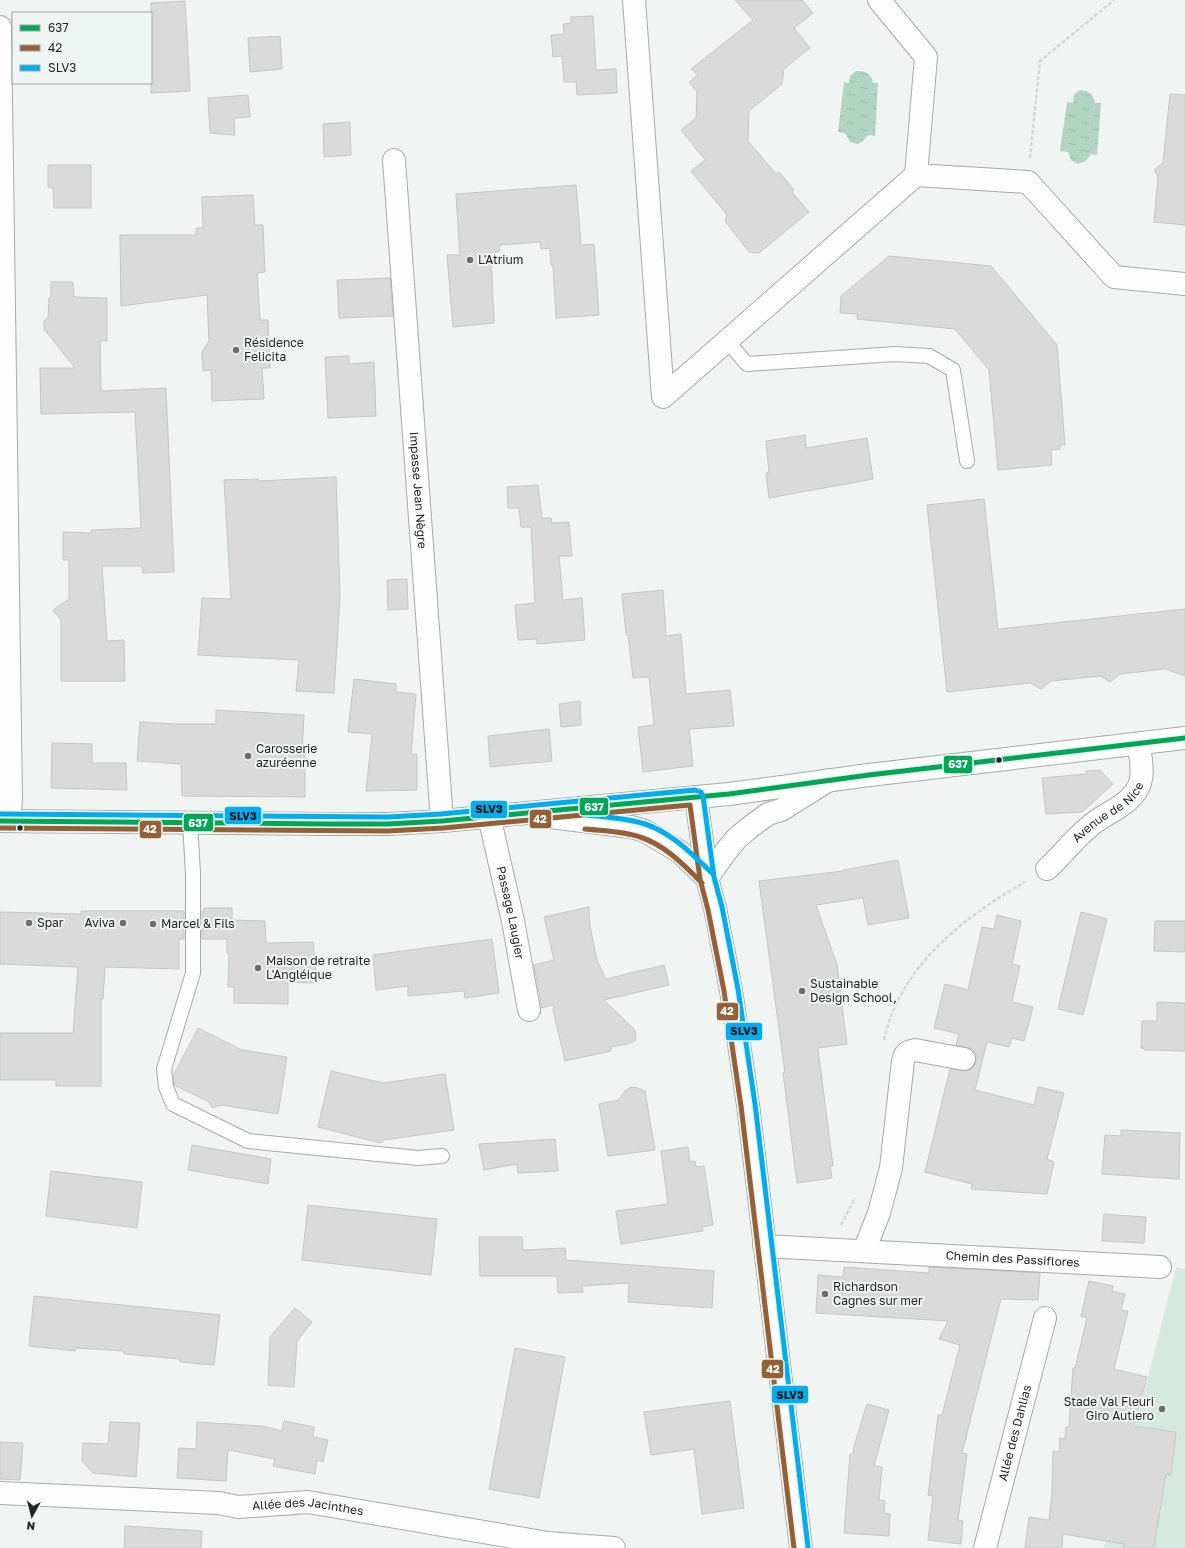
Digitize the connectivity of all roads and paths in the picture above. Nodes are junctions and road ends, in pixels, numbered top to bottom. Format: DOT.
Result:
graph roads {
  1 [pos="634,0"];
  2 [pos="879,0"];
  3 [pos="1114,0"];
  4 [pos="0,27"];
  5 [pos="394,160"];
  6 [pos="916,175"];
  7 [pos="1028,182"];
  8 [pos="1185,284"];
  9 [pos="727,341"];
  10 [pos="967,461"];
  11 [pos="1185,738"];
  12 [pos="1139,744"];
  13 [pos="829,780"];
  14 [pos="696,797"];
  15 [pos="516,813"];
  16 [pos="489,816"];
  17 [pos="5,821"];
  18 [pos="442,821"];
  19 [pos="190,823"];
  20 [pos="1047,869"];
  21 [pos="707,878"];
  22 [pos="529,1010"];
  23 [pos="964,1059"];
  24 [pos="442,1156"];
  25 [pos="764,1246"];
  26 [pos="864,1252"];
  27 [pos="1160,1267"];
  28 [pos="1045,1318"];
  29 [pos="0,1493"];
  30 [pos="601,1547"];
  31 [pos="801,1548"];
  32 [pos="985,1548"];
  1 -- 9 [label="street"];
  2 -- 6 [label="street"];
  3 -- 7 [label="path"];
  4 -- 17 [label="street"];
  5 -- 18 [label="street, Impasse Jean Nègre"];
  6 -- 7 [label="street"];
  6 -- 9 [label="street"];
  7 -- 8 [label="street"];
  9 -- 10 [label="lane"];
  11 -- 12 [label="street"];
  12 -- 13 [label="street"];
  12 -- 20 [label="street, Avenue de Nice"];
  13 -- 14 [label="street"];
  13 -- 21 [label="street"];
  14 -- 15 [label="street"];
  14 -- 21 [label="street"];
  15 -- 16 [label="street"];
  15 -- 21 [label="street"];
  16 -- 18 [label="street"];
  16 -- 22 [label="street, Passage Laugier"];
  17 -- 19 [label="street"];
  18 -- 19 [label="street"];
  19 -- 24 [label="lane"];
  21 -- 25 [label="street"];
  23 -- 26 [label="street"];
  25 -- 26 [label="street, Chemin des Passiflores"];
  25 -- 31 [label="street"];
  26 -- 27 [label="street, Chemin des Passiflores"];
  28 -- 32 [label="street, Allée des Dahlias"];
  29 -- 30 [label="street, Allée des Jacinthes"];
}
